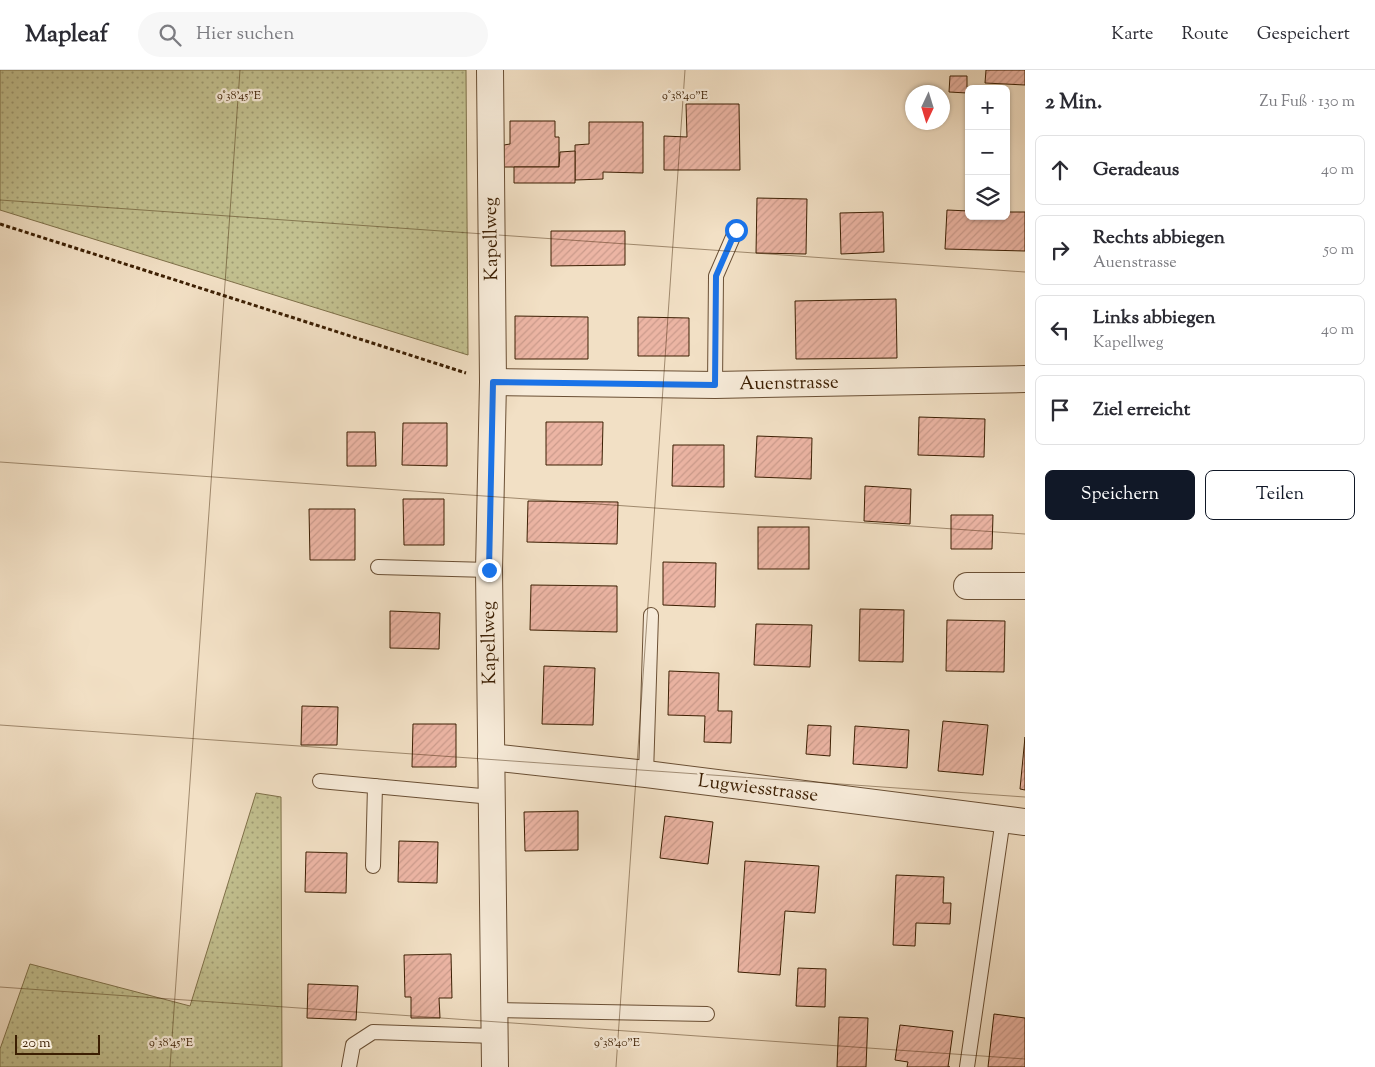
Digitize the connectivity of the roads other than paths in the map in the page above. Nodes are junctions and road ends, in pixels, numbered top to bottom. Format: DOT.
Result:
graph roads {
  1 [pos="490,70"];
  2 [pos="736,230"];
  3 [pos="1025,379"];
  4 [pos="493,382"];
  5 [pos="715,385"];
  6 [pos="378,567"];
  7 [pos="489,570"];
  8 [pos="967,586"];
  9 [pos="1025,586"];
  10 [pos="651,615"];
  11 [pos="491,757"];
  12 [pos="646,774"];
  13 [pos="320,781"];
  14 [pos="375,786"];
  15 [pos="492,797"];
  16 [pos="1014,821"];
  17 [pos="373,866"];
  18 [pos="494,1010"];
  19 [pos="707,1014"];
  20 [pos="494,1036"];
  21 [pos="349,1067"];
  22 [pos="495,1067"];
  23 [pos="966,1067"];
  1 -- 4 [label="street, Kapellweg"];
  2 -- 5 [label="lane"];
  3 -- 5 [label="street, Auenstrasse"];
  4 -- 5 [label="street, Auenstrasse"];
  4 -- 7 [label="street, Kapellweg"];
  6 -- 7 [label="lane"];
  7 -- 11 [label="street, Kapellweg"];
  8 -- 9 [label="street"];
  10 -- 12 [label="lane"];
  11 -- 12 [label="street, Lugwiesstrasse"];
  11 -- 15 [label="street, Kapellweg"];
  12 -- 16 [label="street, Lugwiesstrasse"];
  13 -- 14 [label="lane"];
  14 -- 15 [label="lane"];
  14 -- 17 [label="lane"];
  15 -- 18 [label="street, Kapellweg"];
  16 -- 23 [label="lane"];
  18 -- 19 [label="lane"];
  18 -- 20 [label="street, Kapellweg"];
  20 -- 21 [label="lane"];
  20 -- 22 [label="street, Kapellweg"];
}
